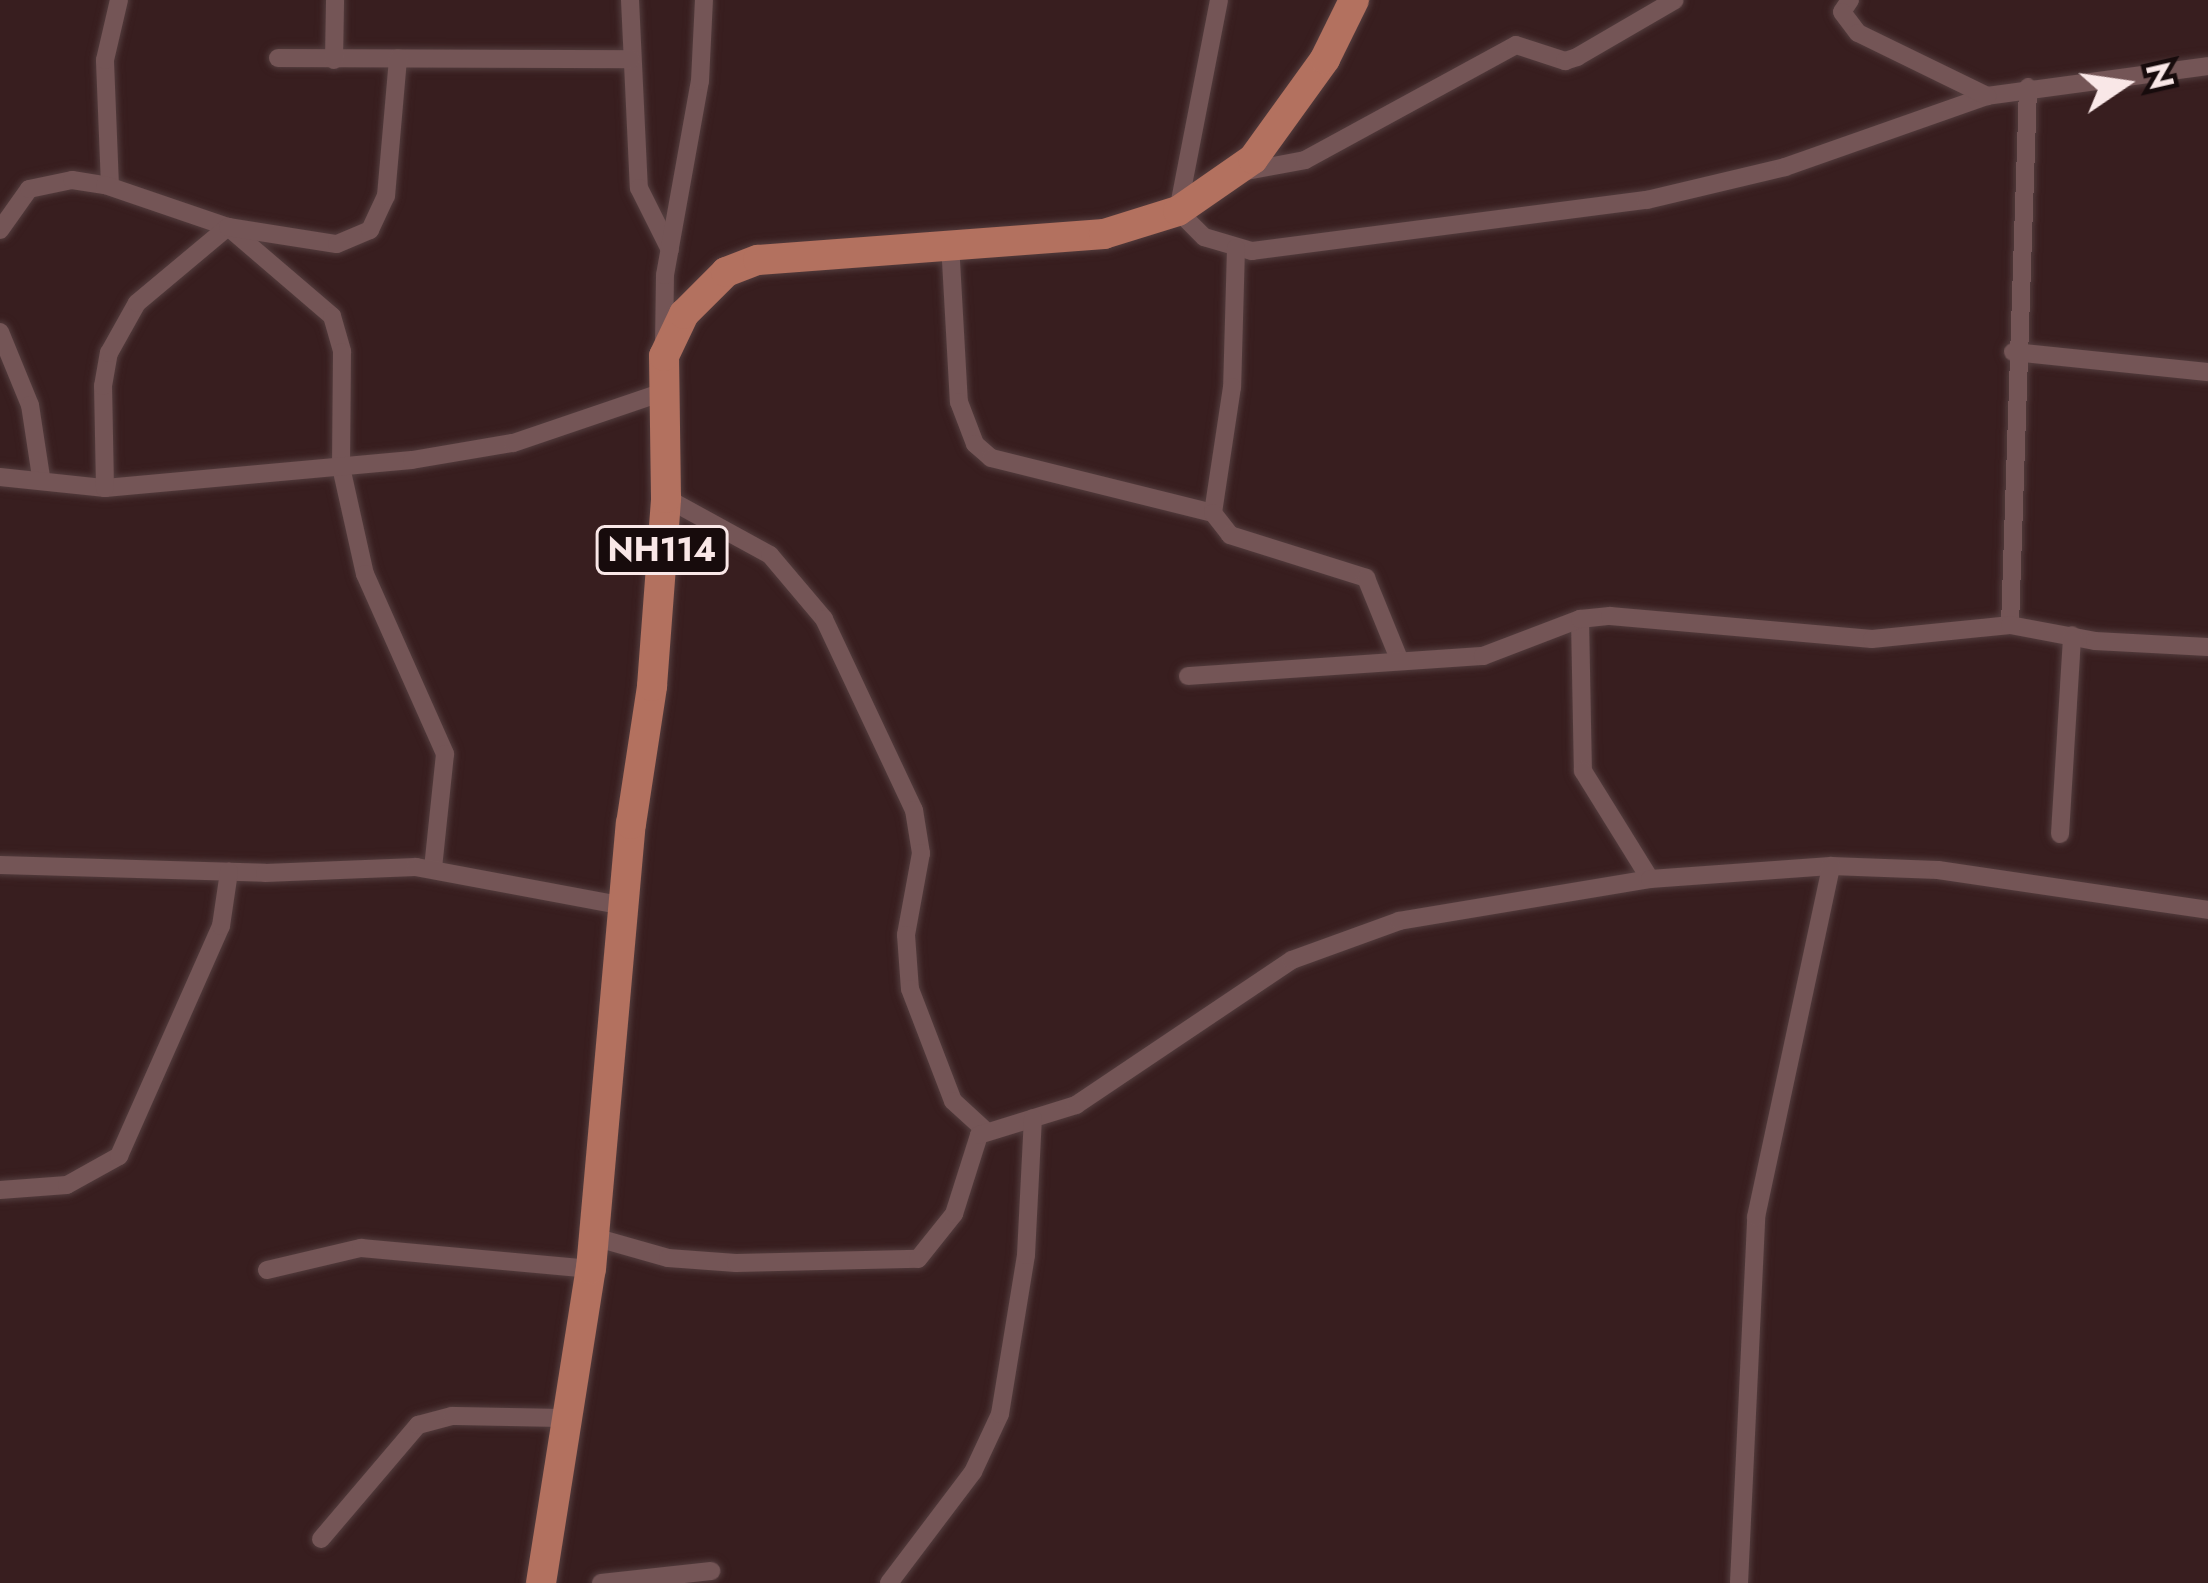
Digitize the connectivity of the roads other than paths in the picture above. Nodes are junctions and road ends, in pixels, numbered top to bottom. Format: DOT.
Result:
graph roads {
  1 [pos="119,0"];
  2 [pos="334,0"];
  3 [pos="630,0"];
  4 [pos="704,0"];
  5 [pos="1219,0"];
  6 [pos="1354,0"];
  7 [pos="1675,0"];
  8 [pos="1850,0"];
  9 [pos="278,58"];
  10 [pos="398,59"];
  11 [pos="631,59"];
  12 [pos="334,60"];
  13 [pos="2208,66"];
  14 [pos="2028,86"];
  15 [pos="1987,96"];
  16 [pos="1241,172"];
  17 [pos="110,186"];
  18 [pos="1178,211"];
  19 [pos="228,227"];
  20 [pos="0,228"];
  21 [pos="950,243"];
  22 [pos="1236,248"];
  23 [pos="670,250"];
  24 [pos="0,332"];
  25 [pos="2013,352"];
  26 [pos="664,356"];
  27 [pos="2208,372"];
  28 [pos="660,393"];
  29 [pos="341,467"];
  30 [pos="0,477"];
  31 [pos="40,478"];
  32 [pos="105,488"];
  33 [pos="666,498"];
  34 [pos="1214,513"];
  35 [pos="1580,619"];
  36 [pos="2010,625"];
  37 [pos="2072,635"];
  38 [pos="2208,647"];
  39 [pos="1399,659"];
  40 [pos="1188,676"];
  41 [pos="2060,835"];
  42 [pos="0,865"];
  43 [pos="1831,866"];
  44 [pos="433,868"];
  45 [pos="229,872"];
  46 [pos="1650,879"];
  47 [pos="624,906"];
  48 [pos="2208,910"];
  49 [pos="1033,1118"];
  50 [pos="986,1132"];
  51 [pos="0,1190"];
  52 [pos="593,1253"];
  53 [pos="267,1270"];
  54 [pos="566,1418"];
  55 [pos="321,1539"];
  56 [pos="711,1571"];
  57 [pos="541,1583"];
  58 [pos="601,1583"];
  59 [pos="889,1583"];
  60 [pos="1738,1583"];
  1 -- 17 [label="street"];
  2 -- 12 [label="street"];
  3 -- 11 [label="street"];
  4 -- 23 [label="street"];
  5 -- 18 [label="street"];
  6 -- 16 [label="highway, NH114"];
  7 -- 16 [label="street"];
  8 -- 15 [label="street"];
  9 -- 12 [label="street"];
  10 -- 11 [label="street"];
  10 -- 12 [label="street"];
  10 -- 19 [label="street"];
  11 -- 23 [label="street"];
  13 -- 14 [label="street"];
  14 -- 15 [label="street"];
  14 -- 25 [label="street"];
  15 -- 22 [label="street"];
  16 -- 18 [label="highway, NH114"];
  17 -- 19 [label="street"];
  17 -- 20 [label="street"];
  18 -- 21 [label="highway, NH114"];
  18 -- 22 [label="street"];
  19 -- 29 [label="street"];
  19 -- 32 [label="street"];
  21 -- 26 [label="highway, NH114"];
  21 -- 34 [label="street"];
  22 -- 34 [label="street"];
  23 -- 26 [label="street"];
  24 -- 31 [label="street"];
  25 -- 27 [label="street"];
  25 -- 36 [label="street"];
  26 -- 28 [label="highway, NH114"];
  28 -- 29 [label="street"];
  28 -- 33 [label="highway, NH114"];
  29 -- 32 [label="street"];
  29 -- 44 [label="street"];
  30 -- 31 [label="street"];
  31 -- 32 [label="street"];
  33 -- 47 [label="highway, NH114"];
  33 -- 50 [label="street"];
  34 -- 39 [label="street"];
  35 -- 36 [label="street"];
  35 -- 39 [label="street"];
  35 -- 46 [label="street"];
  36 -- 37 [label="street"];
  37 -- 38 [label="street"];
  37 -- 41 [label="street"];
  39 -- 40 [label="street"];
  42 -- 45 [label="street"];
  43 -- 46 [label="street"];
  43 -- 48 [label="street"];
  43 -- 60 [label="street"];
  44 -- 45 [label="street"];
  44 -- 47 [label="street"];
  45 -- 51 [label="street"];
  46 -- 49 [label="street"];
  47 -- 52 [label="highway, NH114"];
  49 -- 50 [label="street"];
  49 -- 59 [label="street"];
  50 -- 52 [label="street"];
  52 -- 53 [label="street"];
  52 -- 54 [label="highway, NH114"];
  54 -- 55 [label="street"];
  54 -- 57 [label="highway, NH114"];
  56 -- 58 [label="street"];
}
